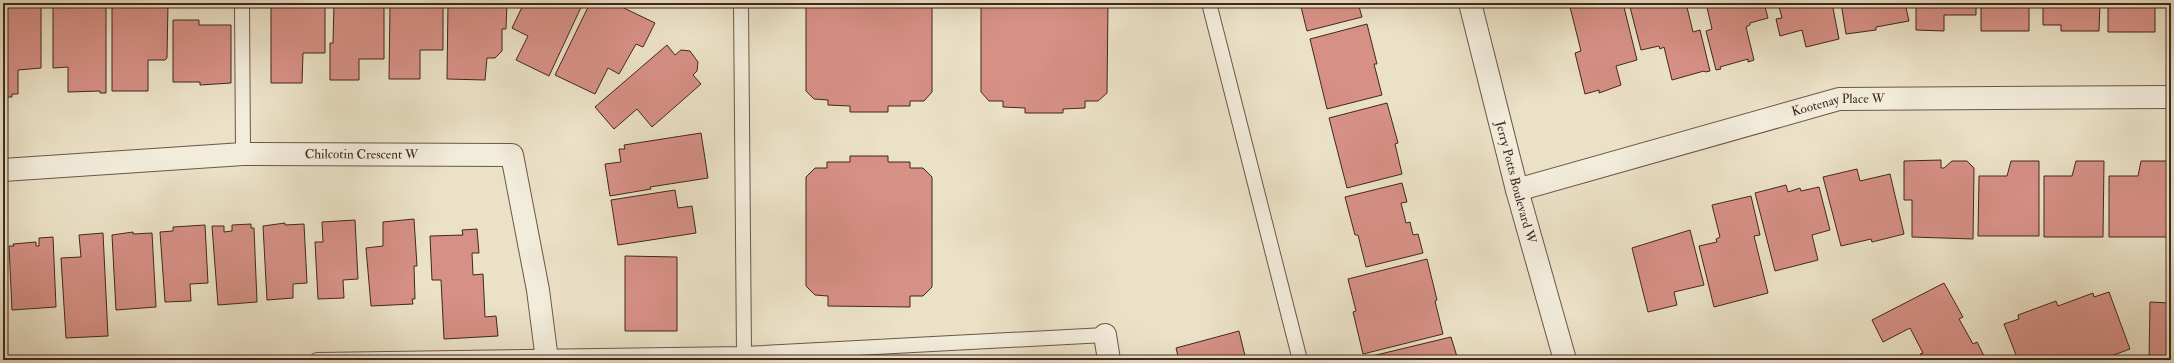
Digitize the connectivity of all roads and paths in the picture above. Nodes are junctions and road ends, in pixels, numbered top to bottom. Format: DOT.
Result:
graph roads {
  1 [pos="242,3"];
  2 [pos="740,3"];
  3 [pos="1209,3"];
  4 [pos="1470,3"];
  5 [pos="2171,97"];
  6 [pos="243,154"];
  7 [pos="3,170"];
  8 [pos="1517,190"];
  9 [pos="1105,335"];
  10 [pos="744,354"];
  11 [pos="547,358"];
  12 [pos="317,360"];
  13 [pos="1109,360"];
  14 [pos="1300,360"];
  15 [pos="1565,360"];
  1 -- 6 [label="lane"];
  2 -- 10 [label="lane"];
  3 -- 14 [label="lane"];
  4 -- 8 [label="street, Jerry Potts Boulevard W"];
  5 -- 8 [label="street, Kootenay Place W"];
  6 -- 7 [label="street, Chilcotin Crescent W"];
  6 -- 11 [label="street, Chilcotin Crescent W"];
  8 -- 15 [label="street, Jerry Potts Boulevard W"];
  9 -- 10 [label="lane"];
  9 -- 13 [label="street"];
  10 -- 11 [label="lane"];
  11 -- 12 [label="lane"];
}
